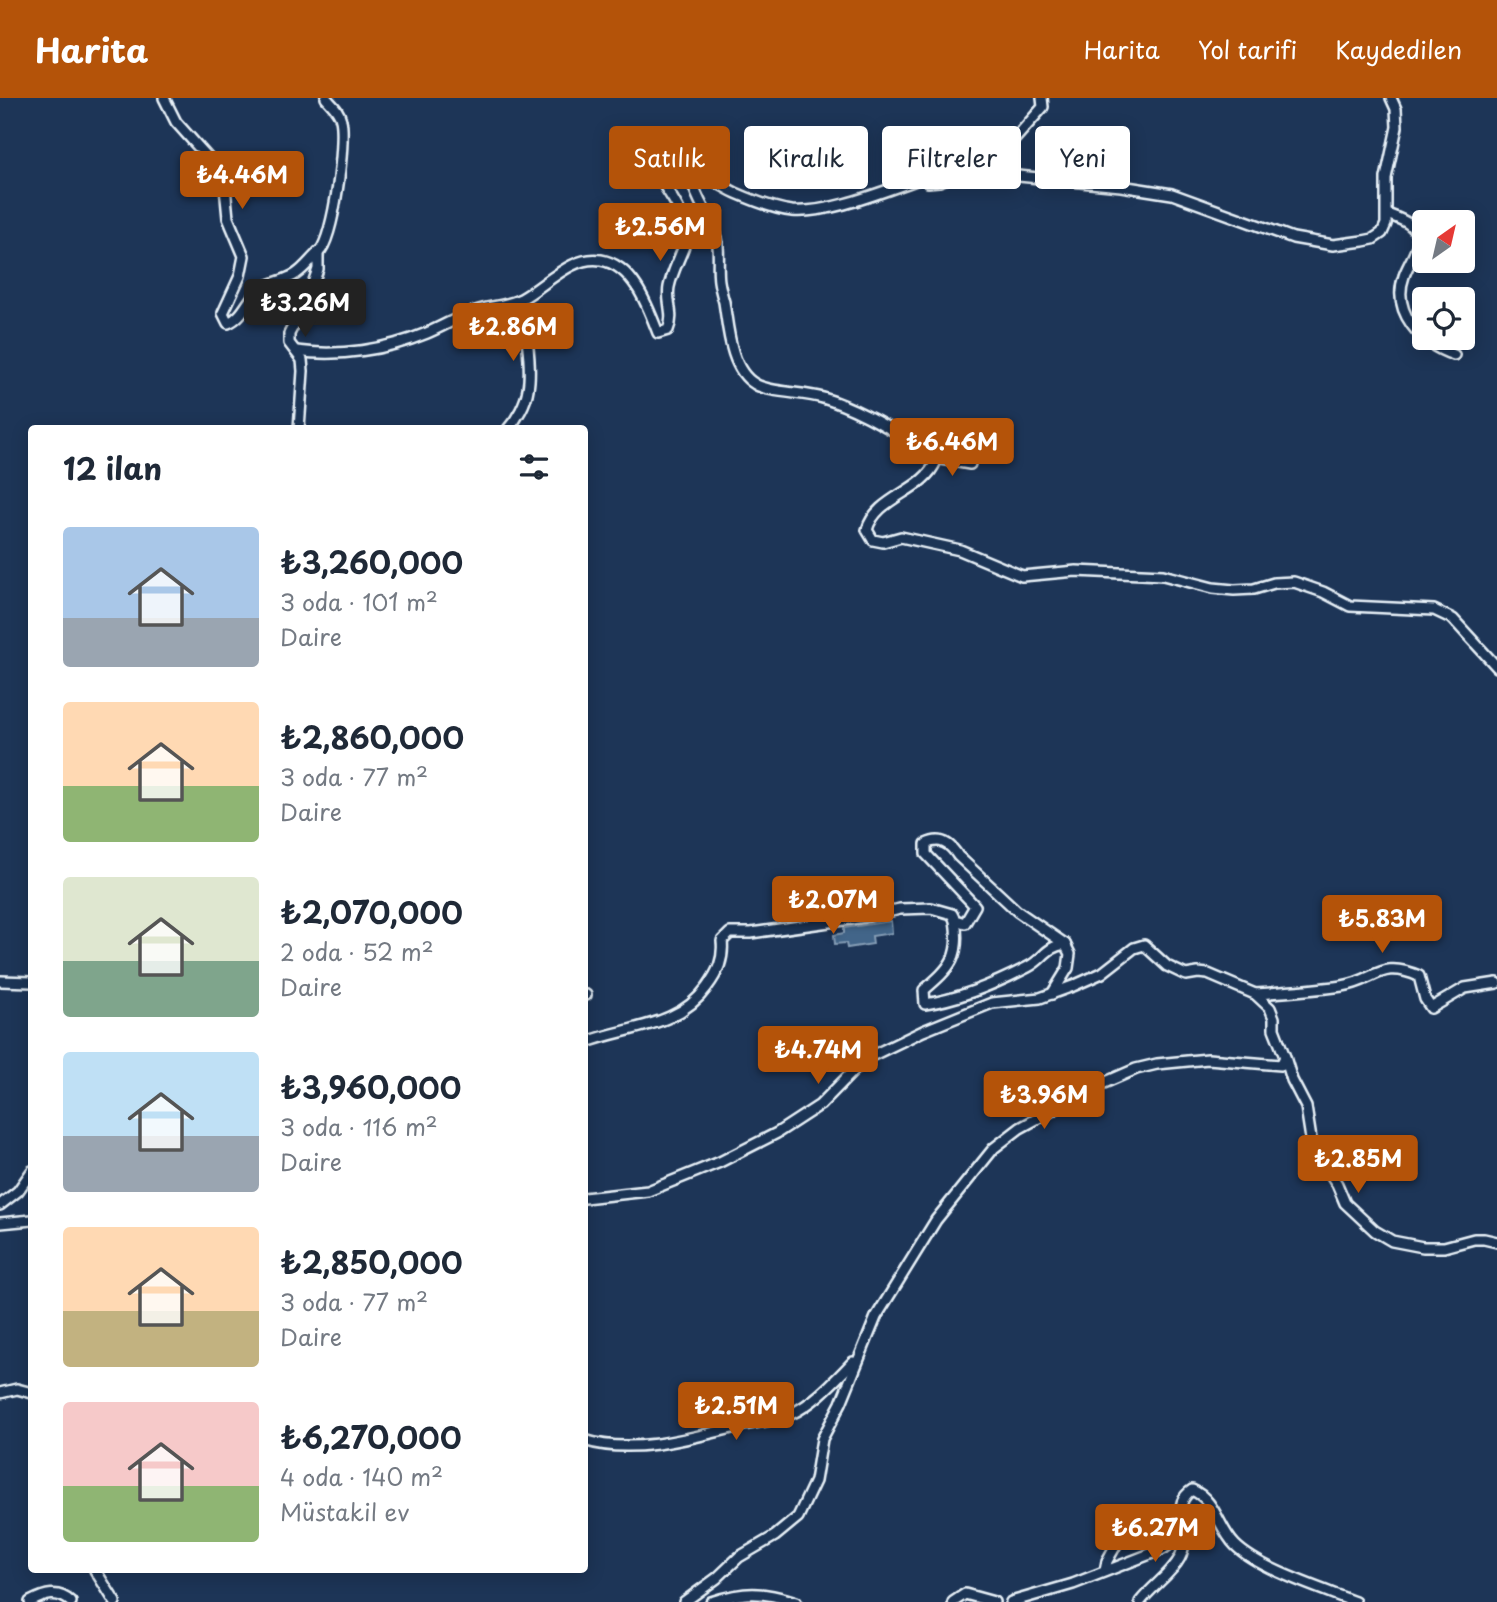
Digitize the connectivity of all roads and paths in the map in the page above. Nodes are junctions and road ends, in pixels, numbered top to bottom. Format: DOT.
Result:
graph roads {
  1 [pos="164,98"];
  2 [pos="326,98"];
  3 [pos="1042,98"];
  4 [pos="1391,98"];
  5 [pos="1021,132"];
  6 [pos="1021,176"];
  7 [pos="665,189"];
  8 [pos="693,189"];
  9 [pos="730,189"];
  10 [pos="888,189"];
  11 [pos="1387,214"];
  12 [pos="318,252"];
  13 [pos="519,300"];
  14 [pos="296,351"];
  15 [pos="1454,355"];
  16 [pos="299,425"];
  17 [pos="512,425"];
  18 [pos="935,458"];
  19 [pos="970,464"];
  20 [pos="1497,667"];
  21 [pos="955,920"];
  22 [pos="1065,944"];
  23 [pos="0,981"];
  24 [pos="28,982"];
  25 [pos="1497,983"];
  26 [pos="1052,994"];
  27 [pos="1255,995"];
  28 [pos="588,1041"];
  29 [pos="1286,1057"];
  30 [pos="28,1177"];
  31 [pos="588,1198"];
  32 [pos="0,1205"];
  33 [pos="28,1220"];
  34 [pos="0,1223"];
  35 [pos="1497,1242"];
  36 [pos="859,1355"];
  37 [pos="0,1393"];
  38 [pos="28,1393"];
  39 [pos="588,1441"];
  40 [pos="1181,1525"];
  41 [pos="1117,1544"];
  42 [pos="1105,1571"];
  43 [pos="97,1573"];
  44 [pos="963,1598"];
  45 [pos="30,1602"];
  46 [pos="71,1602"];
  47 [pos="115,1602"];
  48 [pos="684,1602"];
  49 [pos="710,1602"];
  50 [pos="796,1602"];
  51 [pos="953,1602"];
  52 [pos="994,1602"];
  53 [pos="1010,1602"];
  54 [pos="1140,1602"];
  55 [pos="1355,1602"];
  1 -- 12 [label="street"];
  2 -- 12 [label="street"];
  3 -- 5 [label="street"];
  4 -- 11 [label="street"];
  6 -- 11 [label="street"];
  7 -- 13 [label="street"];
  8 -- 18 [label="street"];
  9 -- 10 [label="street"];
  11 -- 15 [label="street"];
  12 -- 14 [label="street"];
  13 -- 14 [label="street"];
  13 -- 17 [label="street"];
  14 -- 16 [label="street"];
  18 -- 19 [label="street"];
  18 -- 20 [label="street"];
  21 -- 22 [label="street"];
  21 -- 22 [label="street"];
  21 -- 28 [label="street"];
  22 -- 26 [label="street"];
  23 -- 24 [label="street"];
  25 -- 27 [label="street"];
  26 -- 27 [label="street"];
  26 -- 31 [label="street"];
  27 -- 29 [label="street"];
  29 -- 35 [label="street"];
  29 -- 36 [label="street"];
  30 -- 32 [label="street"];
  33 -- 34 [label="street"];
  36 -- 39 [label="street"];
  36 -- 48 [label="street"];
  37 -- 38 [label="street"];
  40 -- 42 [label="street"];
  40 -- 54 [label="street"];
  40 -- 55 [label="street"];
  41 -- 42 [label="street"];
  42 -- 53 [label="street"];
  43 -- 47 [label="street"];
  44 -- 51 [label="street"];
  44 -- 52 [label="street"];
  45 -- 46 [label="street"];
  49 -- 50 [label="street"];
}
